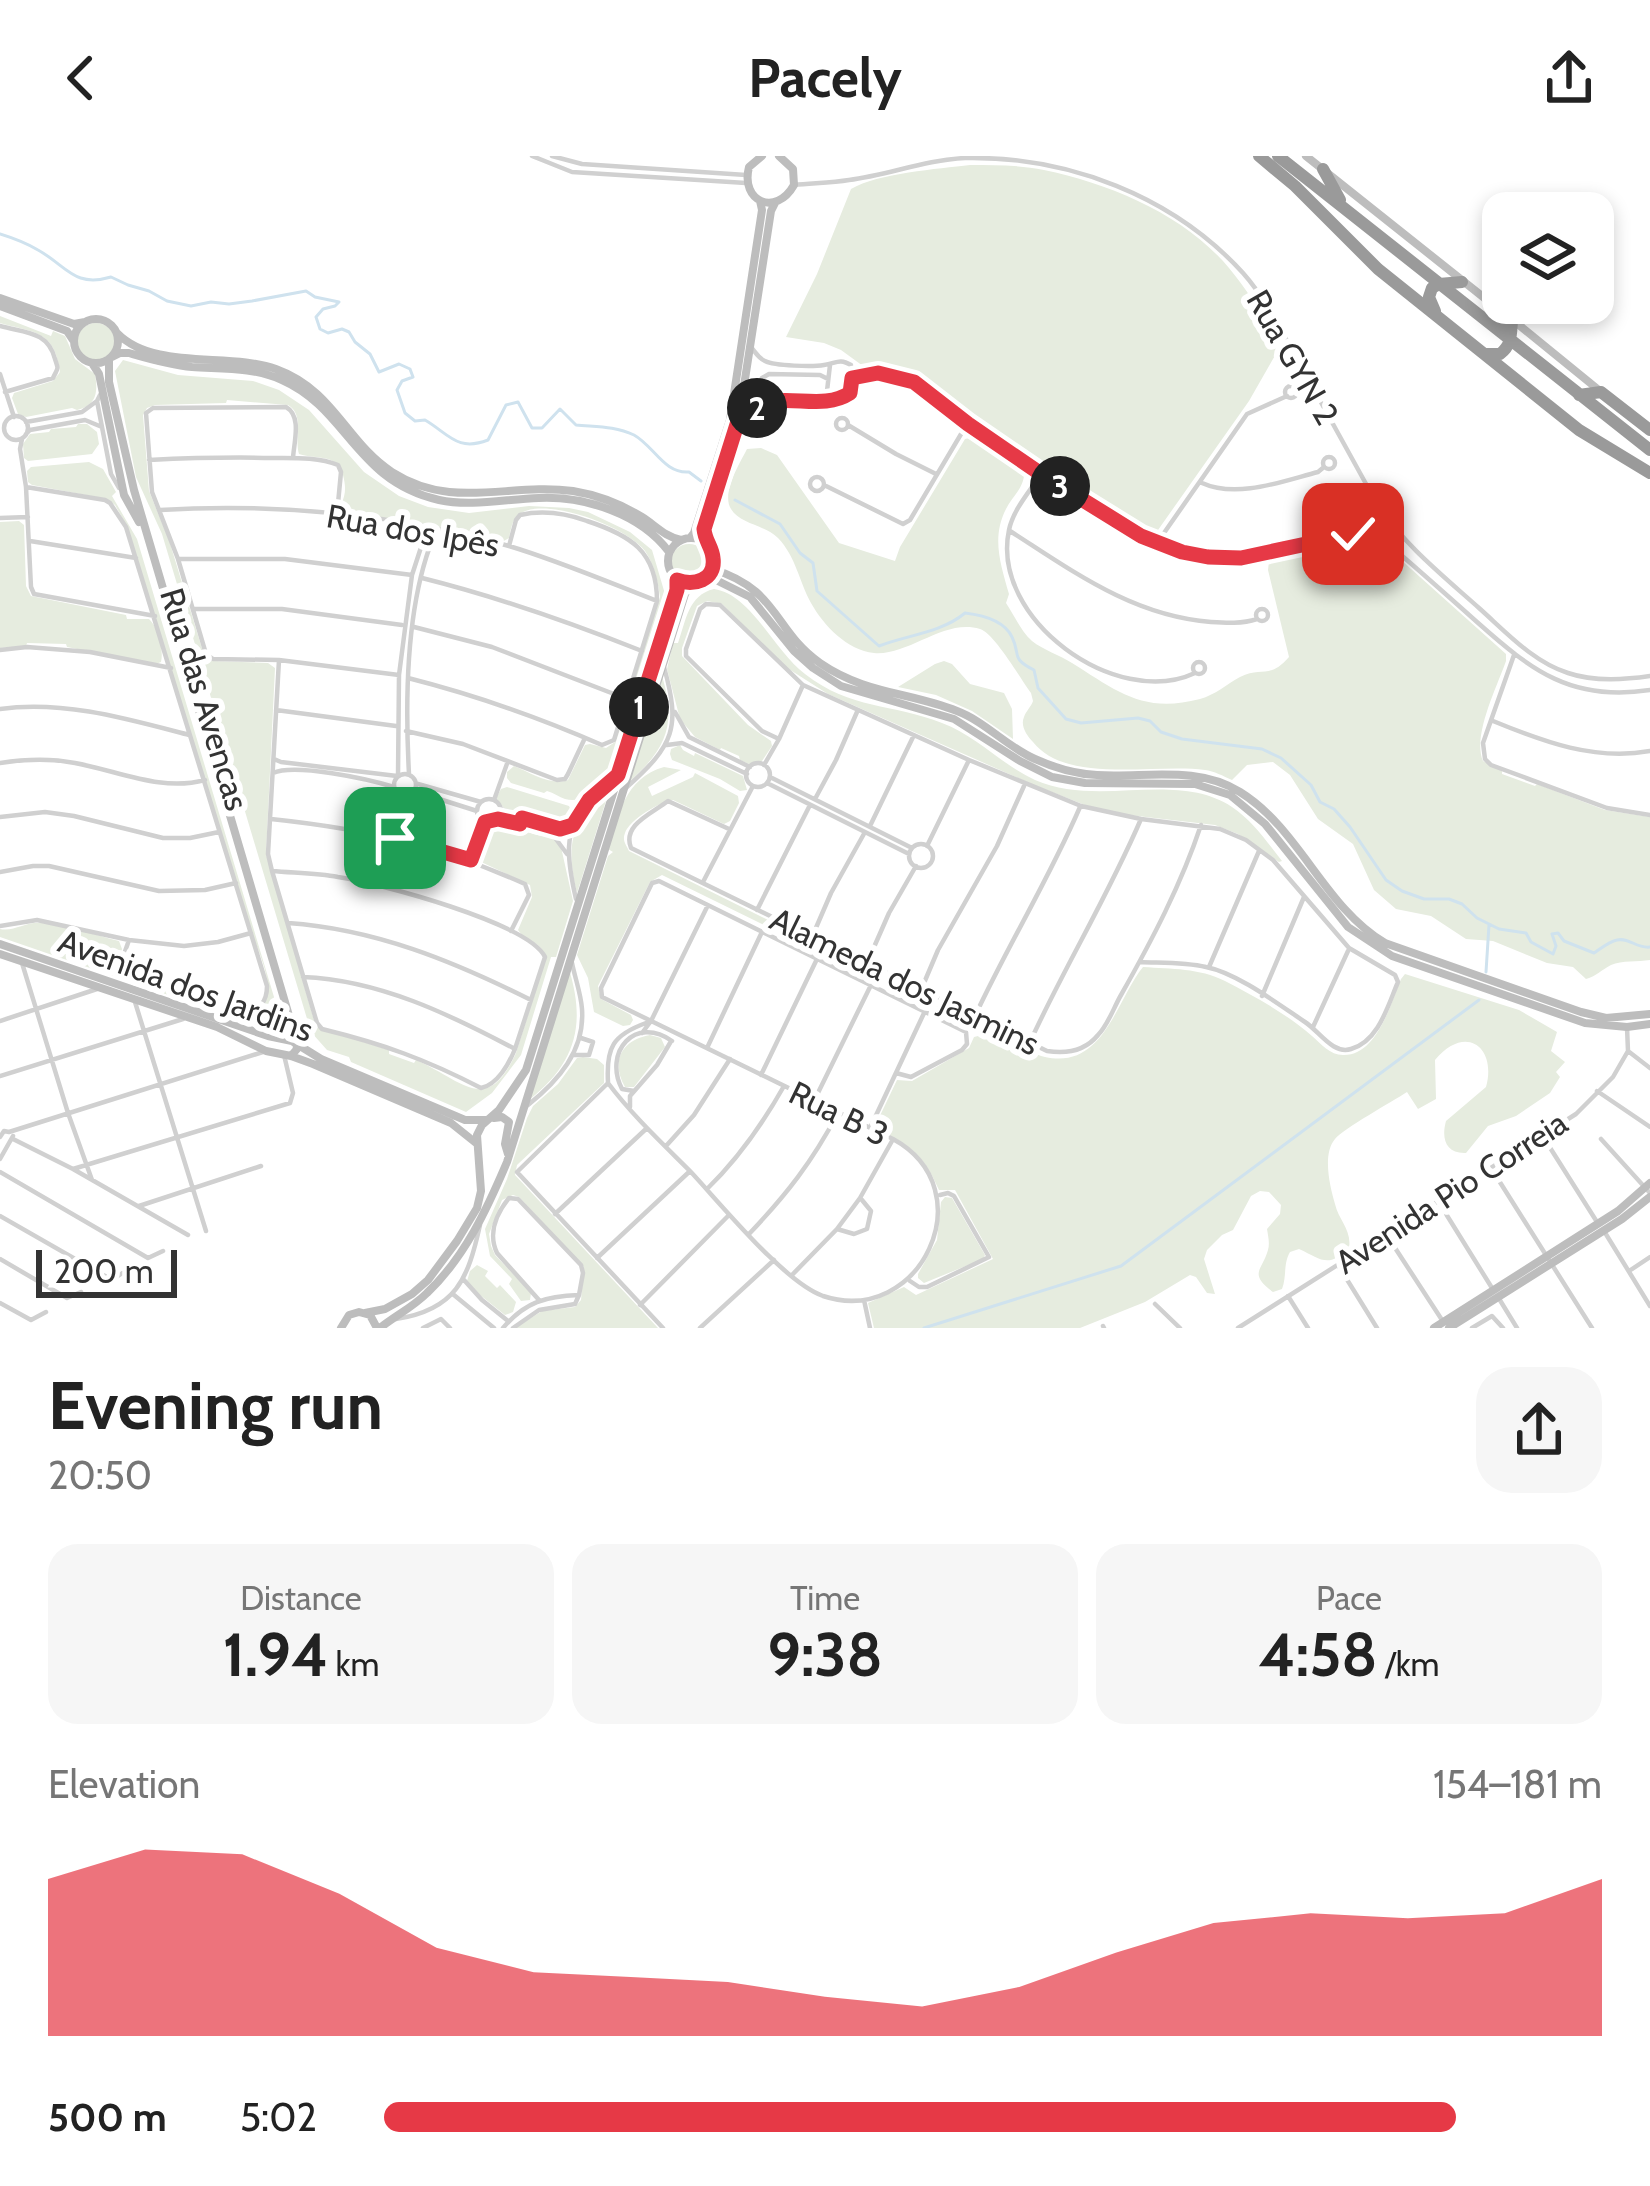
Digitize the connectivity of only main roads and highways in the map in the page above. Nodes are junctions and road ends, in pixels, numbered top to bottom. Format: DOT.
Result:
graph roads {
  1 [pos="1259,156"];
  2 [pos="1278,156"];
  3 [pos="1323,169"];
  4 [pos="1344,206"];
  5 [pos="1410,240"];
  6 [pos="1386,242"];
  7 [pos="1462,281"];
  8 [pos="1439,284"];
  9 [pos="1438,317"];
  10 [pos="1503,324"];
  11 [pos="1511,324"];
  12 [pos="1506,337"];
  13 [pos="1546,348"];
  14 [pos="1483,354"];
  15 [pos="1549,370"];
  16 [pos="1578,395"];
  17 [pos="1650,430"];
  18 [pos="1650,450"];
  19 [pos="1650,473"];
  1 -- 9 [label="highway"];
  2 -- 4 [label="highway"];
  3 -- 4 [label="highway"];
  4 -- 6 [label="highway"];
  5 -- 6 [label="highway"];
  6 -- 8 [label="highway"];
  7 -- 8 [label="highway"];
  8 -- 9 [label="highway"];
  8 -- 12 [label="highway"];
  9 -- 14 [label="highway"];
  10 -- 12 [label="highway"];
  11 -- 12 [label="highway"];
  12 -- 14 [label="highway"];
  12 -- 15 [label="highway"];
  13 -- 15 [label="highway"];
  14 -- 19 [label="highway"];
  15 -- 16 [label="highway"];
  16 -- 17 [label="highway"];
  16 -- 18 [label="highway"];
}
